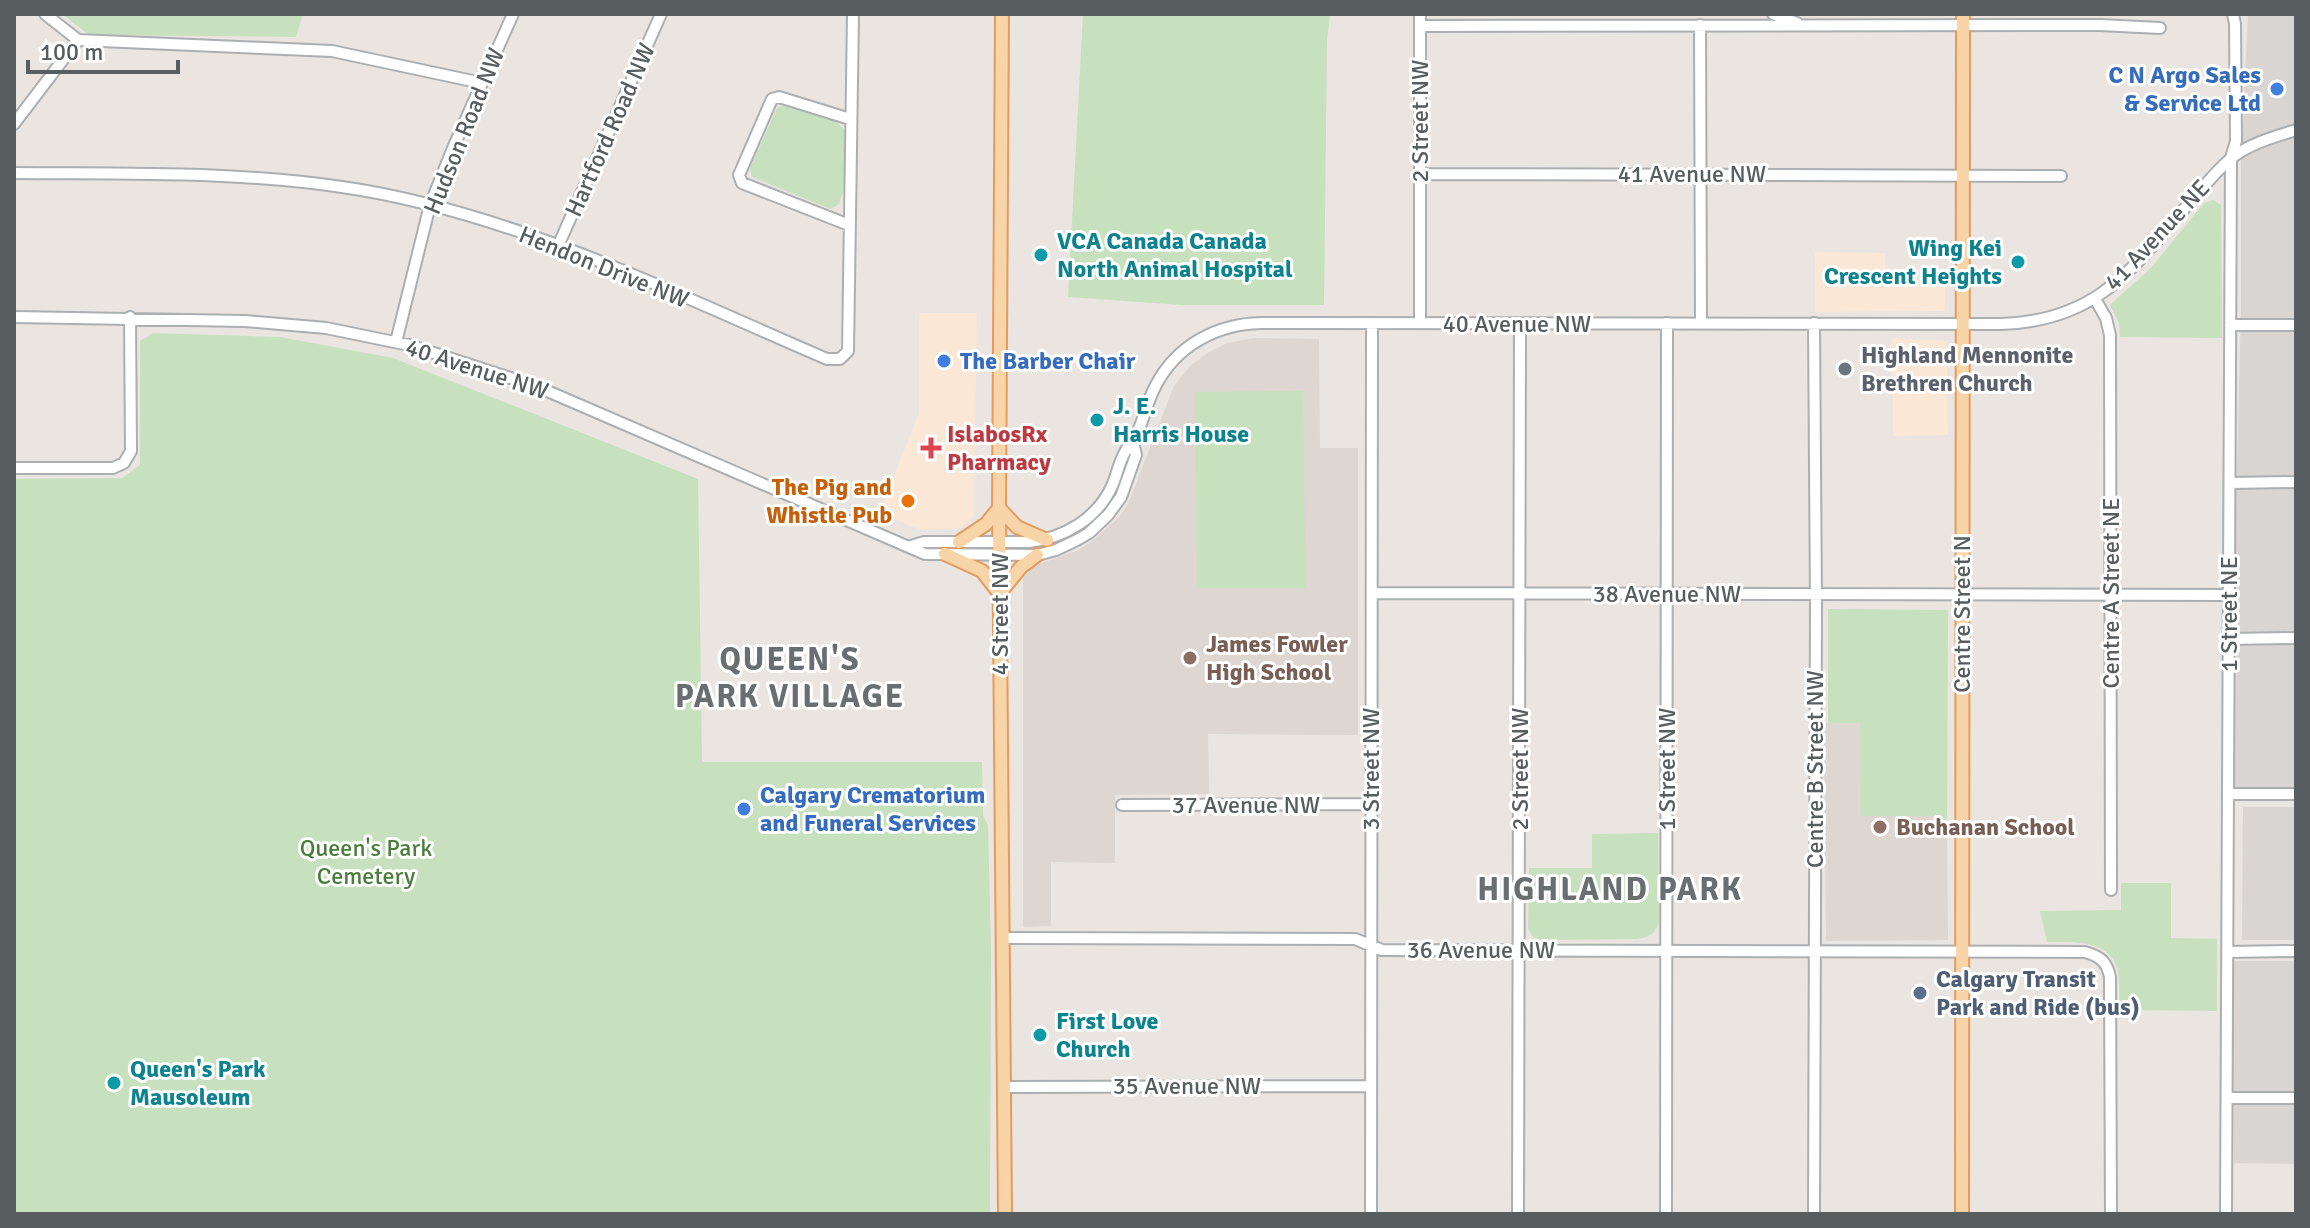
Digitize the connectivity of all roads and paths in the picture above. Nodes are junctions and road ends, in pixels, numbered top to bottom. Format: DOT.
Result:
graph roads {
  1 [pos="45,14"];
  2 [pos="513,14"];
  3 [pos="661,14"];
  4 [pos="853,14"];
  5 [pos="1002,14"];
  6 [pos="1420,14"];
  7 [pos="1553,14"];
  8 [pos="1773,14"];
  9 [pos="2233,14"];
  10 [pos="1964,20"];
  11 [pos="2113,20"];
  12 [pos="1700,25"];
  13 [pos="1804,25"];
  14 [pos="1420,26"];
  15 [pos="1543,26"];
  16 [pos="2160,28"];
  17 [pos="78,40"];
  18 [pos="482,83"];
  19 [pos="850,119"];
  20 [pos="14,124"];
  21 [pos="2296,130"];
  22 [pos="2231,158"];
  23 [pos="14,173"];
  24 [pos="1420,174"];
  25 [pos="1701,174"];
  26 [pos="1964,174"];
  27 [pos="2061,176"];
  28 [pos="430,205"];
  29 [pos="849,225"];
  30 [pos="558,246"];
  31 [pos="2095,299"];
  32 [pos="14,317"];
  33 [pos="130,317"];
  34 [pos="1420,323"];
  35 [pos="1667,323"];
  36 [pos="1701,323"];
  37 [pos="1814,323"];
  38 [pos="1963,323"];
  39 [pos="1372,324"];
  40 [pos="1520,324"];
  41 [pos="2230,325"];
  42 [pos="2296,325"];
  43 [pos="396,342"];
  44 [pos="1133,442"];
  45 [pos="14,468"];
  46 [pos="2296,482"];
  47 [pos="2230,483"];
  48 [pos="999,508"];
  49 [pos="1047,540"];
  50 [pos="959,542"];
  51 [pos="911,546"];
  52 [pos="999,548"];
  53 [pos="945,554"];
  54 [pos="1037,555"];
  55 [pos="1000,593"];
  56 [pos="1372,593"];
  57 [pos="1962,593"];
  58 [pos="1521,594"];
  59 [pos="1668,594"];
  60 [pos="1816,594"];
  61 [pos="2110,594"];
  62 [pos="2229,595"];
  63 [pos="2296,638"];
  64 [pos="2229,639"];
  65 [pos="2228,794"];
  66 [pos="2296,794"];
  67 [pos="1371,804"];
  68 [pos="1122,805"];
  69 [pos="2111,890"];
  70 [pos="1002,938"];
  71 [pos="1370,945"];
  72 [pos="1519,950"];
  73 [pos="1666,950"];
  74 [pos="1814,950"];
  75 [pos="1962,951"];
  76 [pos="2296,951"];
  77 [pos="2227,952"];
  78 [pos="1370,1086"];
  79 [pos="1004,1087"];
  80 [pos="2227,1098"];
  81 [pos="2296,1098"];
  82 [pos="1005,1214"];
  83 [pos="1371,1214"];
  84 [pos="1518,1214"];
  85 [pos="1666,1214"];
  86 [pos="1814,1214"];
  87 [pos="1962,1214"];
  88 [pos="2111,1214"];
  89 [pos="2226,1214"];
  1 -- 17 [label="street"];
  2 -- 18 [label="street, Hudson Road NW"];
  3 -- 30 [label="street, Hartford Road NW"];
  4 -- 19 [label="street, Hendon Drive NW"];
  5 -- 48 [label="main road, 4 Street NW"];
  6 -- 14 [label="street, 2 Street NW"];
  7 -- 15 [label="street"];
  8 -- 13 [label="street"];
  9 -- 22 [label="street, 1 Street NE"];
  10 -- 11 [label="street"];
  10 -- 13 [label="street"];
  10 -- 26 [label="main road, Centre Street N"];
  11 -- 16 [label="street"];
  12 -- 13 [label="street"];
  12 -- 15 [label="street"];
  12 -- 25 [label="street"];
  14 -- 15 [label="street"];
  14 -- 24 [label="street, 2 Street NW"];
  17 -- 18 [label="street"];
  17 -- 20 [label="street"];
  18 -- 28 [label="street, Hudson Road NW"];
  19 -- 29 [label="street, Hendon Drive NW"];
  19 -- 29 [label="street"];
  21 -- 22 [label="street, 41 Avenue NE"];
  22 -- 31 [label="street, 41 Avenue NE"];
  22 -- 41 [label="street, 1 Street NE"];
  23 -- 28 [label="street, Hendon Drive NW"];
  24 -- 25 [label="street, 41 Avenue NW"];
  24 -- 34 [label="street, 2 Street NW"];
  25 -- 26 [label="street, 41 Avenue NW"];
  25 -- 36 [label="street"];
  26 -- 27 [label="street"];
  26 -- 38 [label="main road, Centre Street N"];
  28 -- 30 [label="street, Hendon Drive NW"];
  28 -- 43 [label="street, Hudson Road NW"];
  29 -- 30 [label="street, Hendon Drive NW"];
  31 -- 38 [label="street, 41 Avenue NE"];
  31 -- 61 [label="street, Centre A Street NE"];
  32 -- 33 [label="street, 40 Avenue NW"];
  33 -- 43 [label="street, 40 Avenue NW"];
  33 -- 45 [label="street"];
  34 -- 39 [label="street, 40 Avenue NW"];
  34 -- 40 [label="street, 40 Avenue NW"];
  35 -- 36 [label="street, 40 Avenue NW"];
  35 -- 40 [label="street, 40 Avenue NW"];
  35 -- 59 [label="street, 1 Street NW"];
  36 -- 37 [label="street, 40 Avenue NW"];
  37 -- 38 [label="street, 40 Avenue NW"];
  37 -- 60 [label="street, Centre B Street NW"];
  38 -- 57 [label="main road, Centre Street N"];
  39 -- 44 [label="street, 40 Avenue NW"];
  39 -- 56 [label="street, 3 Street NW"];
  40 -- 58 [label="street, 2 Street NW"];
  41 -- 42 [label="street"];
  41 -- 47 [label="street, 1 Street NE"];
  43 -- 51 [label="street, 40 Avenue NW"];
  44 -- 49 [label="street, 40 Avenue NW"];
  44 -- 54 [label="street, 40 Avenue NW"];
  46 -- 47 [label="street"];
  47 -- 62 [label="street, 1 Street NE"];
  48 -- 49 [label="main road"];
  48 -- 50 [label="main road"];
  48 -- 52 [label="main road, 4 Street NW"];
  49 -- 52 [label="street, 40 Avenue NW"];
  50 -- 51 [label="street, 40 Avenue NW"];
  50 -- 52 [label="street, 40 Avenue NW"];
  51 -- 53 [label="street, 40 Avenue NW"];
  52 -- 53 [label="street, 40 Avenue NW"];
  52 -- 54 [label="street, 40 Avenue NW"];
  52 -- 55 [label="main road, 4 Street NW"];
  53 -- 55 [label="main road"];
  54 -- 55 [label="main road"];
  55 -- 70 [label="main road, 4 Street NW"];
  56 -- 58 [label="street, 38 Avenue NW"];
  56 -- 67 [label="street, 3 Street NW"];
  57 -- 60 [label="street, 38 Avenue NW"];
  57 -- 61 [label="street, 38 Avenue NW"];
  57 -- 75 [label="main road, Centre Street N"];
  58 -- 59 [label="street, 38 Avenue NW"];
  58 -- 72 [label="street, 2 Street NW"];
  59 -- 60 [label="street, 38 Avenue NW"];
  59 -- 73 [label="street, 1 Street NW"];
  60 -- 74 [label="street, Centre B Street NW"];
  61 -- 62 [label="street, 38 Avenue NW"];
  61 -- 69 [label="street, Centre A Street NE"];
  62 -- 64 [label="street, 1 Street NE"];
  63 -- 64 [label="street"];
  64 -- 65 [label="street, 1 Street NE"];
  65 -- 66 [label="street"];
  65 -- 77 [label="street, 1 Street NE"];
  67 -- 68 [label="street, 37 Avenue NW"];
  67 -- 71 [label="street, 3 Street NW"];
  70 -- 71 [label="street, 36 Avenue NW"];
  70 -- 79 [label="main road, 4 Street NW"];
  71 -- 72 [label="street, 36 Avenue NW"];
  71 -- 78 [label="street, 3 Street NW"];
  72 -- 73 [label="street, 36 Avenue NW"];
  72 -- 84 [label="street, 2 Street NW"];
  73 -- 74 [label="street, 36 Avenue NW"];
  73 -- 85 [label="street, 1 Street NW"];
  74 -- 75 [label="street, 36 Avenue NW"];
  74 -- 86 [label="street, Centre B Street NW"];
  75 -- 87 [label="main road, Centre Street N"];
  75 -- 88 [label="street, 36 Avenue NW"];
  76 -- 77 [label="street"];
  77 -- 80 [label="street, 1 Street NE"];
  78 -- 79 [label="street, 35 Avenue NW"];
  78 -- 83 [label="street, 3 Street NW"];
  79 -- 82 [label="main road, 4 Street NW"];
  80 -- 81 [label="street"];
  80 -- 89 [label="street, 1 Street NE"];
}
